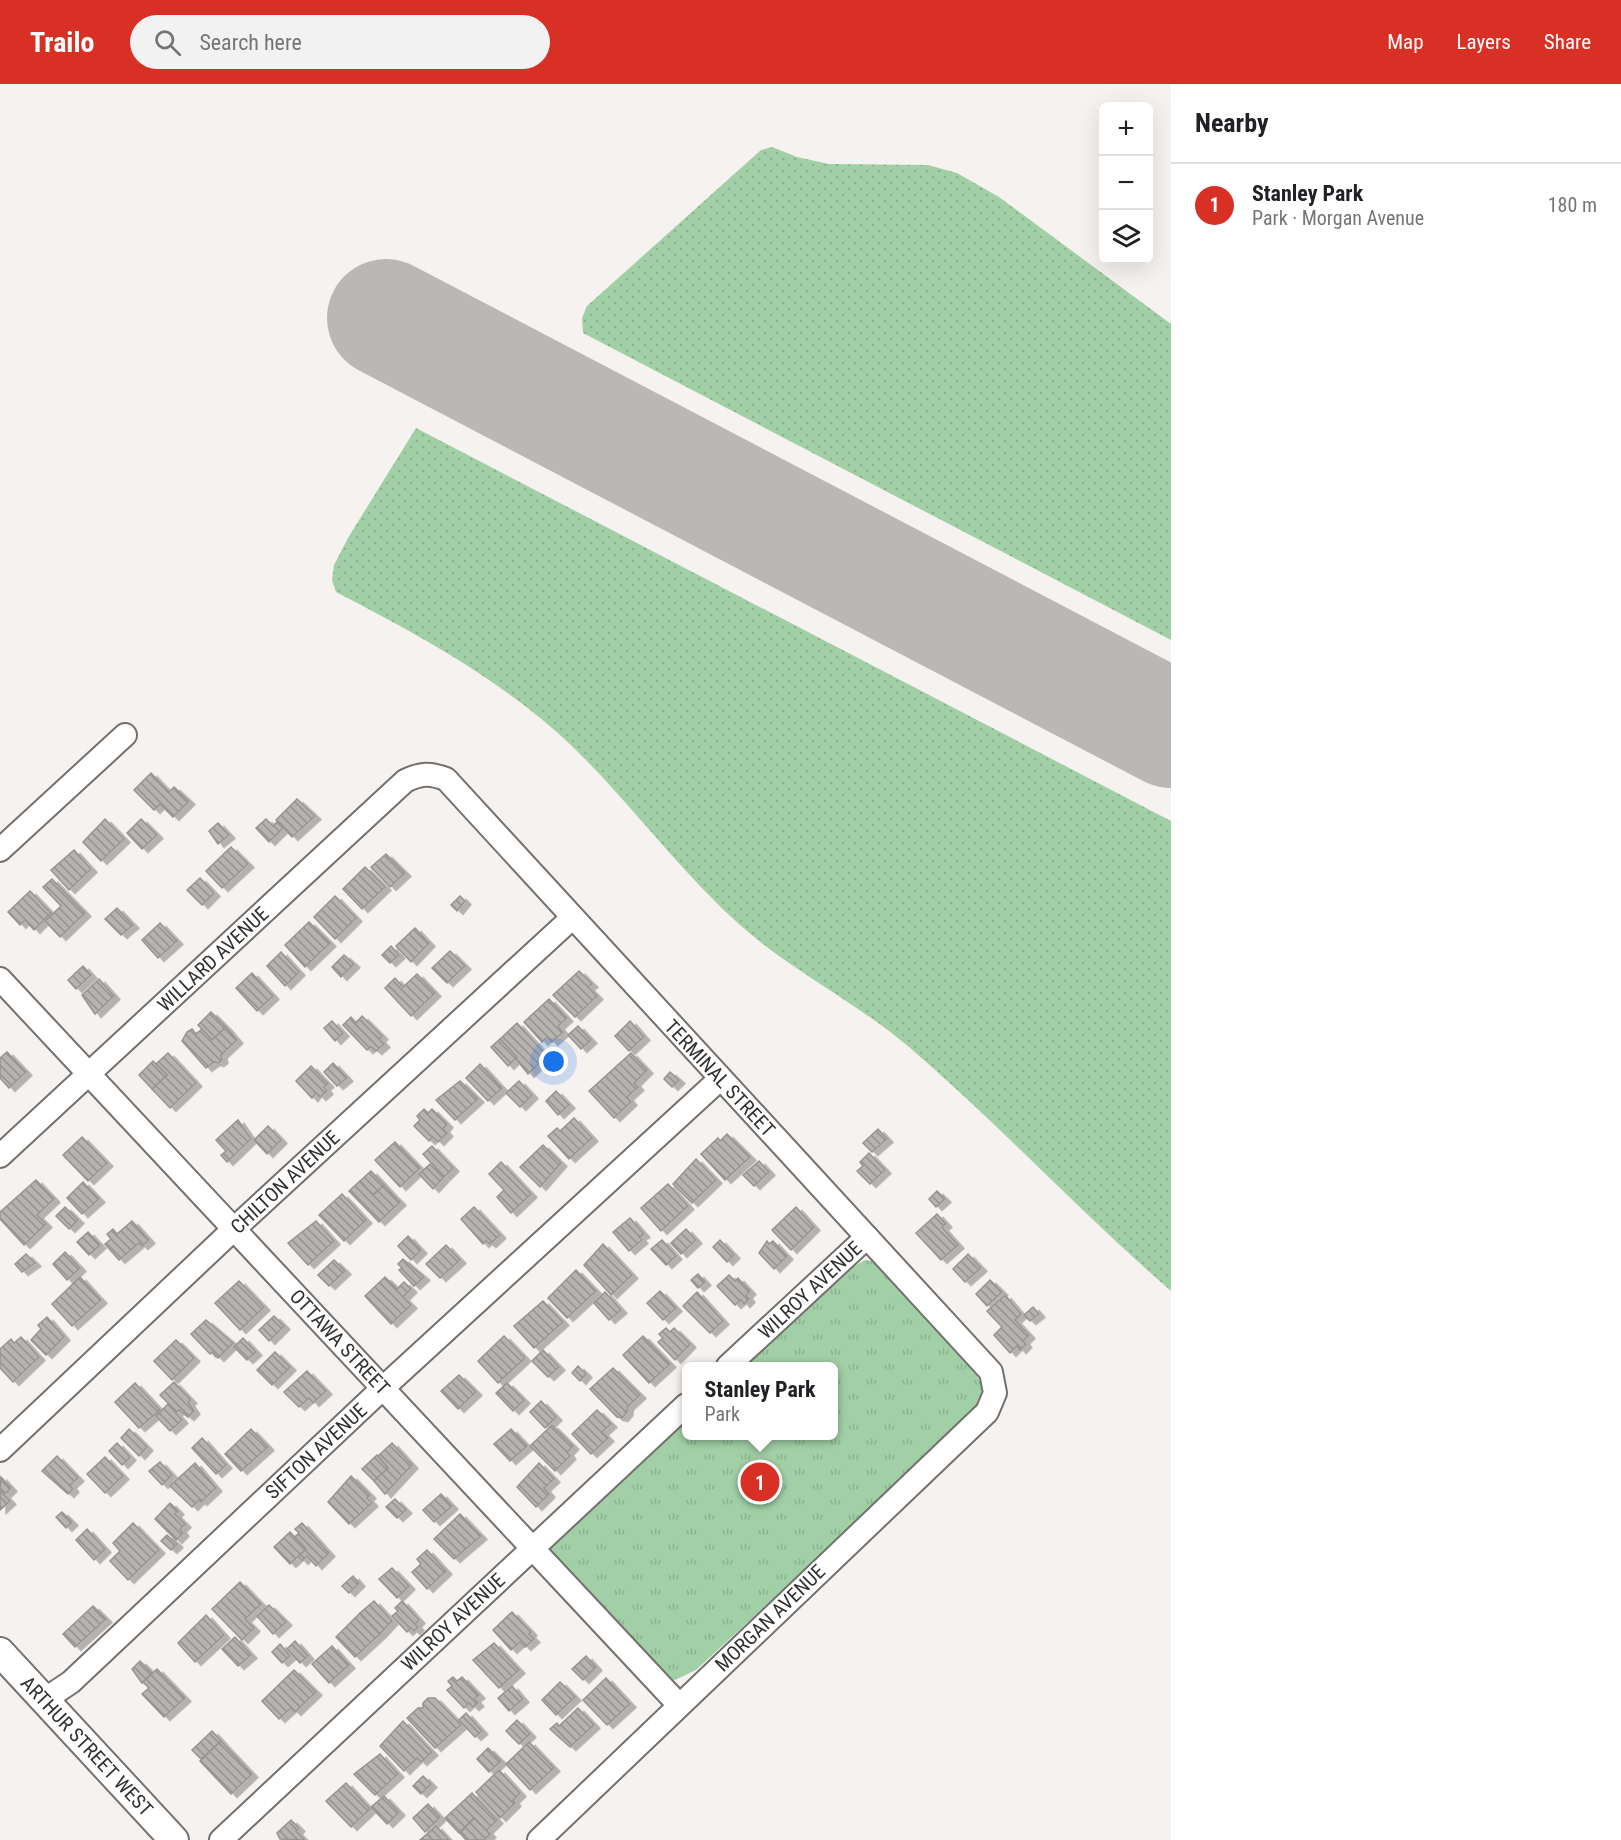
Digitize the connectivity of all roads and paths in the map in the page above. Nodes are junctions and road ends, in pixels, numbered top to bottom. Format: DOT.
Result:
graph roads {
  1 [pos="125,735"];
  2 [pos="432,774"];
  3 [pos="0,850"];
  4 [pos="572,918"];
  5 [pos="0,979"];
  6 [pos="88,1074"];
  7 [pos="720,1078"];
  8 [pos="0,1156"];
  9 [pos="235,1228"];
  10 [pos="867,1238"];
  11 [pos="732,1362"];
  12 [pos="383,1388"];
  13 [pos="995,1393"];
  14 [pos="682,1410"];
  15 [pos="0,1449"];
  16 [pos="532,1548"];
  17 [pos="0,1653"];
  18 [pos="44,1700"];
  19 [pos="679,1705"];
  20 [pos="174,1840"];
  21 [pos="221,1840"];
  22 [pos="538,1840"];
  1 -- 3 [label="street"];
  2 -- 4 [label="street, TERMINAL STREET"];
  2 -- 6 [label="street, WILLARD AVENUE"];
  4 -- 7 [label="street, TERMINAL STREET"];
  4 -- 9 [label="street, CHILTON AVENUE"];
  5 -- 6 [label="street, OTTAWA STREET"];
  6 -- 8 [label="street, WILLARD AVENUE"];
  6 -- 9 [label="street, OTTAWA STREET"];
  7 -- 10 [label="street, TERMINAL STREET"];
  7 -- 12 [label="street, SIFTON AVENUE"];
  9 -- 12 [label="street, OTTAWA STREET"];
  9 -- 15 [label="street, CHILTON AVENUE"];
  10 -- 11 [label="street, WILROY AVENUE"];
  10 -- 13 [label="street, TERMINAL STREET"];
  12 -- 16 [label="street, OTTAWA STREET"];
  12 -- 18 [label="street, SIFTON AVENUE"];
  13 -- 19 [label="street, MORGAN AVENUE"];
  14 -- 16 [label="street, WILROY AVENUE"];
  16 -- 19 [label="street, OTTAWA STREET"];
  16 -- 21 [label="street, WILROY AVENUE"];
  17 -- 18 [label="main road, ARTHUR STREET WEST"];
  18 -- 20 [label="main road, ARTHUR STREET WEST"];
  19 -- 22 [label="street, MORGAN AVENUE"];
}
